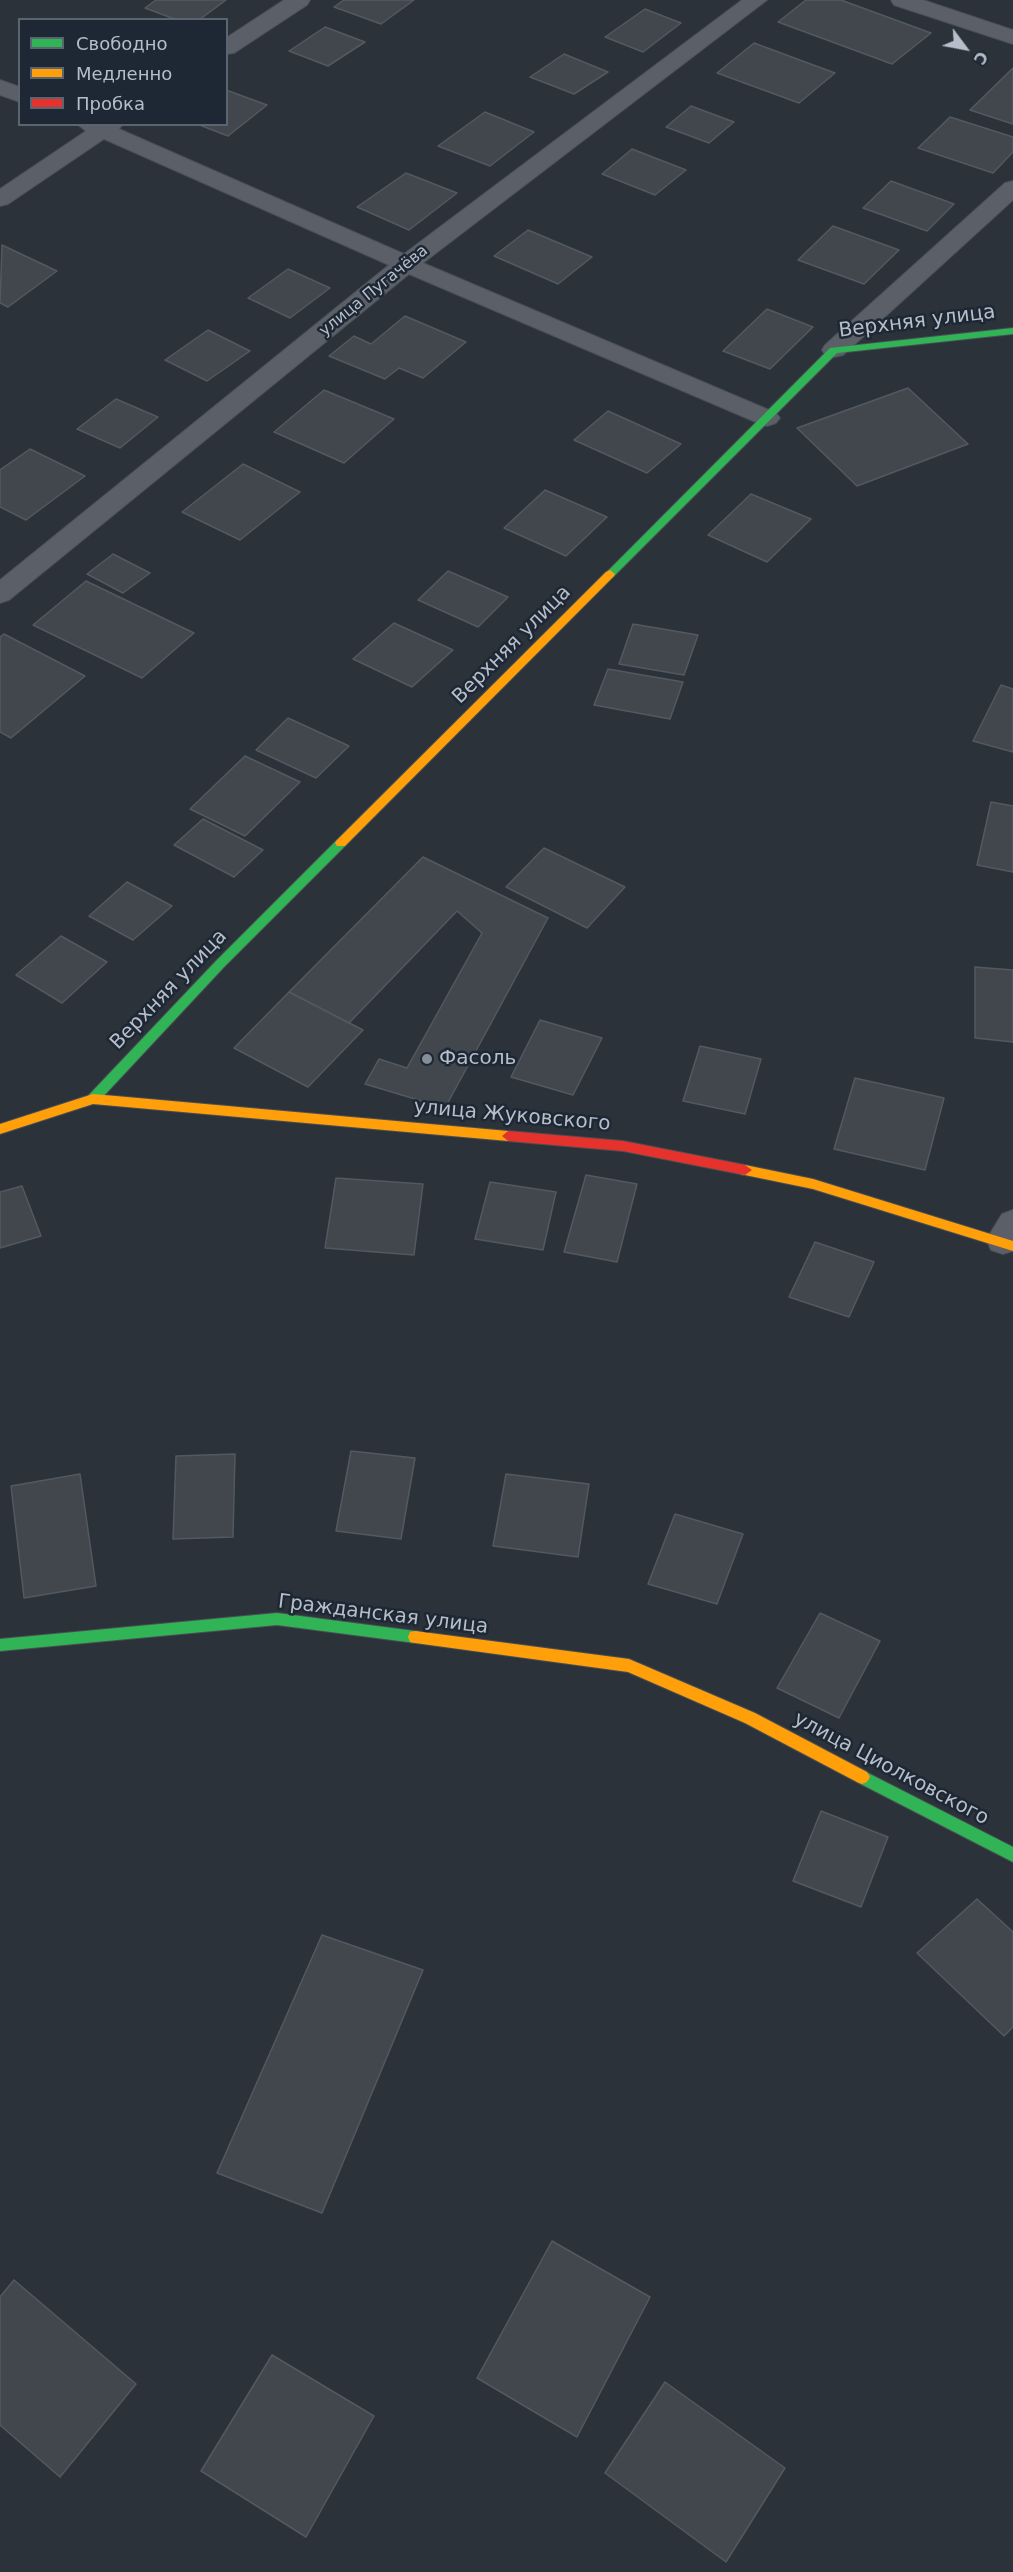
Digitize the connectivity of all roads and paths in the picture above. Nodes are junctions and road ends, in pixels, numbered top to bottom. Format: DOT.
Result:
graph roads {
  1 [pos="299,0"];
  2 [pos="756,0"];
  3 [pos="902,0"];
  4 [pos="1013,38"];
  5 [pos="228,47"];
  6 [pos="0,87"];
  7 [pos="18,95"];
  8 [pos="101,127"];
  9 [pos="1013,188"];
  10 [pos="0,198"];
  11 [pos="406,264"];
  12 [pos="1013,331"];
  13 [pos="834,350"];
  14 [pos="767,418"];
  15 [pos="0,594"];
  16 [pos="93,1099"];
  17 [pos="0,1129"];
  18 [pos="1010,1237"];
  19 [pos="0,1645"];
  20 [pos="750,1718"];
  21 [pos="1013,1855"];
  1 -- 5 [label="street"];
  2 -- 11 [label="street, улица Пугачёва"];
  3 -- 4 [label="street"];
  6 -- 7 [label="street"];
  8 -- 10 [label="street"];
  8 -- 11 [label="street"];
  9 -- 13 [label="street"];
  11 -- 14 [label="street"];
  11 -- 15 [label="street, улица Пугачёва"];
  12 -- 13 [label="street, Верхняя улица"];
  13 -- 14 [label="street, Верхняя улица"];
  14 -- 16 [label="street, Верхняя улица"];
  16 -- 17 [label="street, улица Жуковского"];
  16 -- 18 [label="street, улица Жуковского"];
  19 -- 20 [label="street, Гражданская улица"];
  20 -- 21 [label="street, улица Циолковского"];
}
